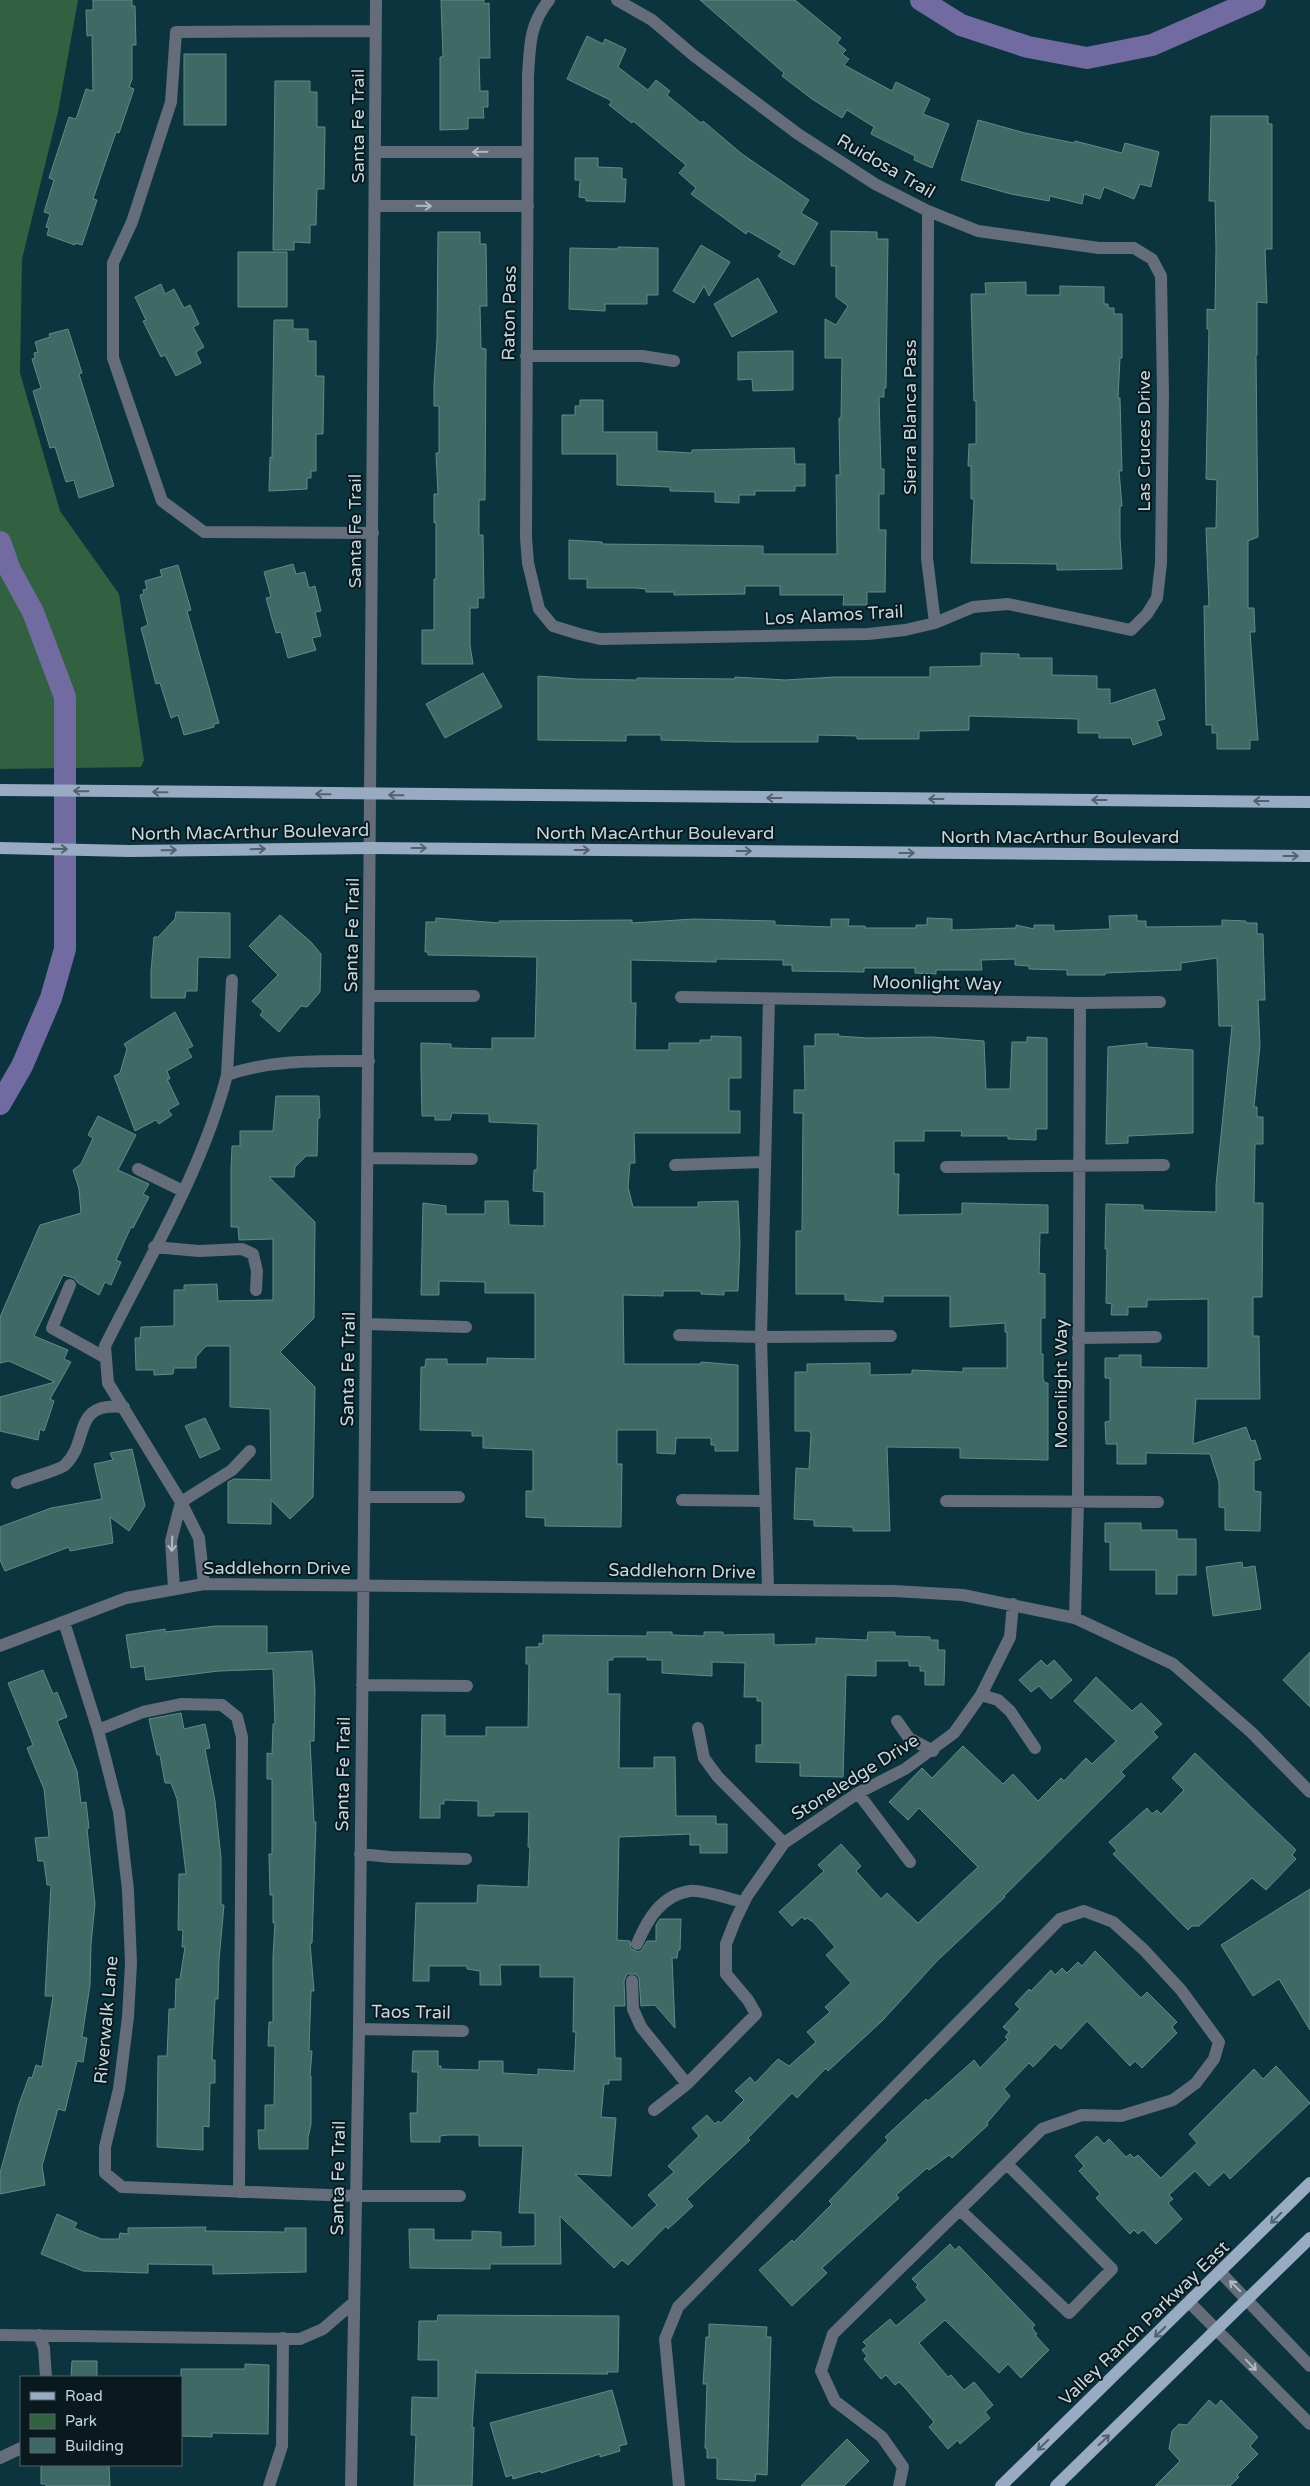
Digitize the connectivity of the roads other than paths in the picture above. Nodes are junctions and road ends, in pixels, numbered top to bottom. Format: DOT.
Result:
graph roads {
  1 [pos="376,0"];
  2 [pos="549,0"];
  3 [pos="617,0"];
  4 [pos="376,31"];
  5 [pos="375,152"];
  6 [pos="528,152"];
  7 [pos="375,206"];
  8 [pos="528,206"];
  9 [pos="928,211"];
  10 [pos="1161,284"];
  11 [pos="526,356"];
  12 [pos="674,361"];
  13 [pos="373,533"];
  14 [pos="1157,598"];
  15 [pos="935,623"];
  16 [pos="553,626"];
  17 [pos="0,790"];
  18 [pos="371,795"];
  19 [pos="1310,802"];
  20 [pos="6,848"];
  21 [pos="371,848"];
  22 [pos="1310,856"];
  23 [pos="232,980"];
  24 [pos="369,996"];
  25 [pos="474,996"];
  26 [pos="681,997"];
  27 [pos="769,999"];
  28 [pos="1160,1002"];
  29 [pos="1080,1003"];
  30 [pos="369,1061"];
  31 [pos="227,1075"];
  32 [pos="368,1158"];
  33 [pos="472,1159"];
  34 [pos="764,1162"];
  35 [pos="675,1165"];
  36 [pos="1164,1165"];
  37 [pos="946,1167"];
  38 [pos="1080,1168"];
  39 [pos="138,1169"];
  40 [pos="183,1191"];
  41 [pos="154,1247"];
  42 [pos="70,1285"];
  43 [pos="256,1290"];
  44 [pos="366,1324"];
  45 [pos="466,1327"];
  46 [pos="679,1335"];
  47 [pos="891,1336"];
  48 [pos="1156,1336"];
  49 [pos="761,1338"];
  50 [pos="1078,1338"];
  51 [pos="106,1358"];
  52 [pos="124,1407"];
  53 [pos="250,1451"];
  54 [pos="17,1483"];
  55 [pos="365,1497"];
  56 [pos="459,1497"];
  57 [pos="682,1500"];
  58 [pos="1078,1500"];
  59 [pos="764,1501"];
  60 [pos="946,1501"];
  61 [pos="181,1502"];
  62 [pos="1158,1502"];
  63 [pos="204,1584"];
  64 [pos="363,1585"];
  65 [pos="174,1588"];
  66 [pos="768,1589"];
  67 [pos="1013,1604"];
  68 [pos="1075,1618"];
  69 [pos="64,1622"];
  70 [pos="0,1646"];
  71 [pos="362,1685"];
  72 [pos="467,1686"];
  73 [pos="981,1695"];
  74 [pos="898,1721"];
  75 [pos="698,1728"];
  76 [pos="98,1730"];
  77 [pos="1035,1748"];
  78 [pos="932,1751"];
  79 [pos="858,1792"];
  80 [pos="1310,1792"];
  81 [pos="784,1843"];
  82 [pos="360,1854"];
  83 [pos="466,1858"];
  84 [pos="910,1862"];
  85 [pos="744,1902"];
  86 [pos="637,1944"];
  87 [pos="632,1981"];
  88 [pos="359,2028"];
  89 [pos="463,2031"];
  90 [pos="687,2084"];
  91 [pos="654,2110"];
  92 [pos="1007,2164"];
  93 [pos="1310,2183"];
  94 [pos="239,2192"];
  95 [pos="354,2196"];
  96 [pos="460,2196"];
  97 [pos="960,2210"];
  98 [pos="1310,2238"];
  99 [pos="1221,2273"];
  100 [pos="1248,2300"];
  101 [pos="353,2303"];
  102 [pos="1190,2303"];
  103 [pos="1217,2330"];
  104 [pos="0,2335"];
  105 [pos="39,2335"];
  106 [pos="284,2338"];
  107 [pos="1310,2366"];
  108 [pos="46,2376"];
  109 [pos="1310,2424"];
  110 [pos="20,2448"];
  111 [pos="0,2458"];
  112 [pos="269,2486"];
  113 [pos="351,2486"];
  114 [pos="679,2486"];
  115 [pos="899,2486"];
  116 [pos="1001,2486"];
  117 [pos="1056,2486"];
  1 -- 4 [label="street, Santa Fe Trail"];
  2 -- 6 [label="street, Raton Pass"];
  3 -- 9 [label="street, Ruidosa Trail"];
  4 -- 5 [label="street, Santa Fe Trail"];
  4 -- 13 [label="street"];
  6 -- 5 [label="street, one-way"];
  5 -- 7 [label="street, Santa Fe Trail"];
  6 -- 8 [label="street, Raton Pass"];
  7 -- 8 [label="street, one-way"];
  7 -- 13 [label="street, Santa Fe Trail"];
  8 -- 11 [label="street, Raton Pass"];
  9 -- 10 [label="street, Ruidosa Trail"];
  9 -- 15 [label="street, Sierra Blanca Pass"];
  10 -- 14 [label="street, Las Cruces Drive"];
  11 -- 12 [label="street"];
  11 -- 16 [label="street, Raton Pass"];
  13 -- 18 [label="street, Santa Fe Trail"];
  14 -- 15 [label="street, Los Alamos Trail"];
  15 -- 16 [label="street, Los Alamos Trail"];
  18 -- 17 [label="main road, North MacArthur Boulevard, one-way"];
  19 -- 18 [label="main road, North MacArthur Boulevard, one-way"];
  18 -- 21 [label="street, Santa Fe Trail"];
  20 -- 21 [label="main road, North MacArthur Boulevard, one-way"];
  21 -- 22 [label="main road, North MacArthur Boulevard, one-way"];
  21 -- 24 [label="street, Santa Fe Trail"];
  23 -- 31 [label="street"];
  24 -- 25 [label="street"];
  24 -- 30 [label="street, Santa Fe Trail"];
  26 -- 27 [label="street, Moonlight Way"];
  27 -- 29 [label="street, Moonlight Way"];
  27 -- 34 [label="street"];
  28 -- 29 [label="street"];
  29 -- 38 [label="street, Moonlight Way"];
  30 -- 31 [label="street"];
  30 -- 32 [label="street, Santa Fe Trail"];
  31 -- 40 [label="street"];
  32 -- 33 [label="street"];
  32 -- 44 [label="street, Santa Fe Trail"];
  34 -- 35 [label="street"];
  34 -- 49 [label="street"];
  36 -- 38 [label="street"];
  37 -- 38 [label="street"];
  38 -- 50 [label="street, Moonlight Way"];
  39 -- 40 [label="street"];
  40 -- 41 [label="street"];
  41 -- 43 [label="street"];
  41 -- 51 [label="street"];
  42 -- 51 [label="street"];
  44 -- 45 [label="street"];
  44 -- 55 [label="street, Santa Fe Trail"];
  46 -- 49 [label="street"];
  47 -- 49 [label="street"];
  48 -- 50 [label="street"];
  49 -- 59 [label="street"];
  50 -- 58 [label="street, Moonlight Way"];
  51 -- 52 [label="street"];
  52 -- 54 [label="street"];
  52 -- 61 [label="street"];
  53 -- 61 [label="street"];
  55 -- 56 [label="street"];
  55 -- 64 [label="street, Santa Fe Trail"];
  57 -- 59 [label="street"];
  58 -- 60 [label="street"];
  58 -- 62 [label="street"];
  58 -- 68 [label="street, Moonlight Way"];
  59 -- 66 [label="street"];
  61 -- 63 [label="street"];
  61 -- 65 [label="street, one-way"];
  63 -- 64 [label="street, Saddlehorn Drive"];
  63 -- 65 [label="street, Saddlehorn Drive"];
  64 -- 66 [label="street, Saddlehorn Drive"];
  64 -- 71 [label="street, Santa Fe Trail"];
  65 -- 69 [label="street, Saddlehorn Drive"];
  66 -- 67 [label="street, Saddlehorn Drive"];
  67 -- 68 [label="street, Saddlehorn Drive"];
  67 -- 73 [label="street, Stoneledge Drive"];
  68 -- 80 [label="street, Saddlehorn Drive"];
  69 -- 70 [label="street, Saddlehorn Drive"];
  69 -- 76 [label="street, Riverwalk Lane"];
  71 -- 72 [label="street"];
  71 -- 82 [label="street, Santa Fe Trail"];
  73 -- 77 [label="street"];
  73 -- 78 [label="street, Stoneledge Drive"];
  74 -- 78 [label="street"];
  75 -- 81 [label="street"];
  76 -- 94 [label="street, Riverwalk Lane"];
  76 -- 94 [label="street"];
  78 -- 79 [label="street, Stoneledge Drive"];
  79 -- 81 [label="street, Stoneledge Drive"];
  79 -- 84 [label="street"];
  81 -- 85 [label="street, Stoneledge Drive"];
  82 -- 83 [label="street"];
  82 -- 88 [label="street, Santa Fe Trail"];
  85 -- 86 [label="street"];
  85 -- 90 [label="street, Stoneledge Drive"];
  87 -- 90 [label="street"];
  88 -- 89 [label="street, Taos Trail"];
  88 -- 95 [label="street, Santa Fe Trail"];
  90 -- 91 [label="street, Stoneledge Drive"];
  92 -- 97 [label="street"];
  92 -- 97 [label="street"];
  92 -- 114 [label="street"];
  93 -- 99 [label="main road, Valley Ranch Parkway East, one-way"];
  94 -- 95 [label="street, Riverwalk Lane"];
  95 -- 96 [label="street, Riverwalk Lane"];
  95 -- 101 [label="street, Santa Fe Trail"];
  97 -- 115 [label="street"];
  98 -- 100 [label="main road"];
  100 -- 99 [label="street, one-way"];
  99 -- 102 [label="main road, Valley Ranch Parkway East"];
  100 -- 103 [label="main road"];
  100 -- 107 [label="street"];
  101 -- 106 [label="street"];
  101 -- 113 [label="street, Santa Fe Trail"];
  102 -- 103 [label="street"];
  102 -- 116 [label="main road, Valley Ranch Parkway East, one-way"];
  103 -- 109 [label="street, one-way"];
  117 -- 103 [label="main road, one-way"];
  104 -- 105 [label="street"];
  105 -- 106 [label="street"];
  105 -- 108 [label="street"];
  106 -- 112 [label="street"];
  110 -- 111 [label="street"];
}
